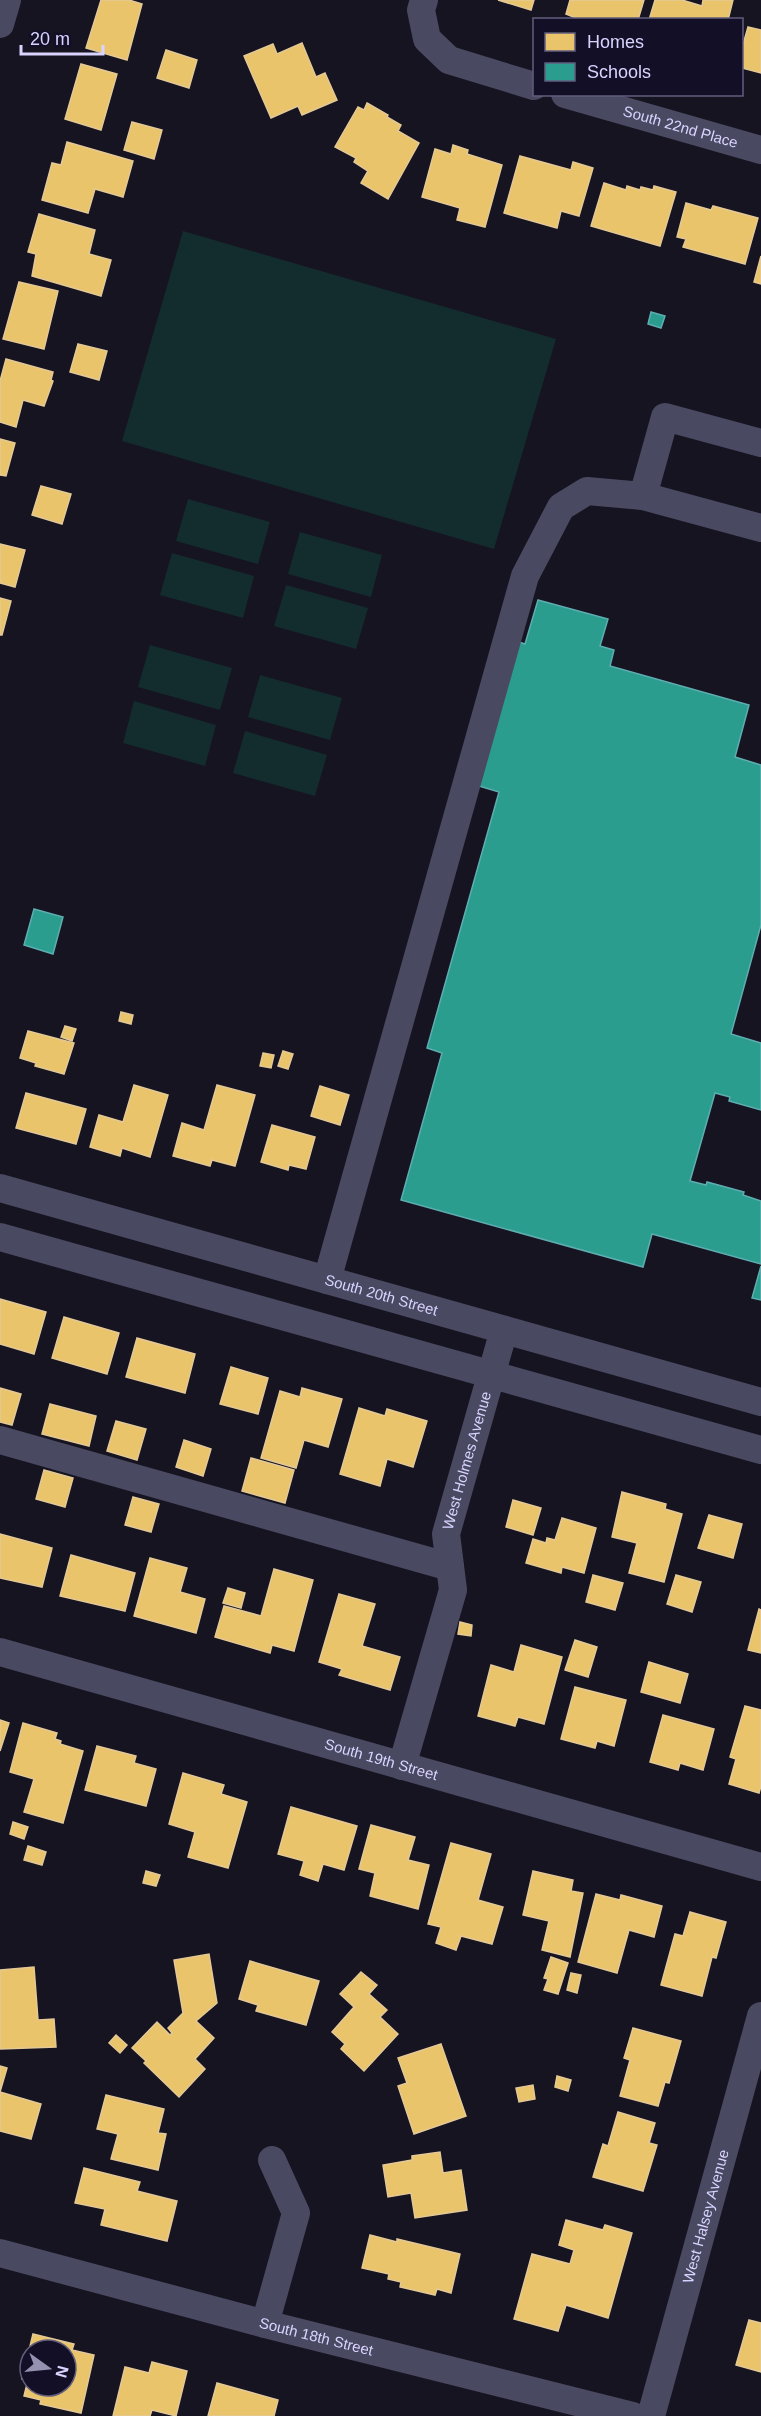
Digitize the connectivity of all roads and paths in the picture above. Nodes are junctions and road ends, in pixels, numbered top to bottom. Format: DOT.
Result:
graph roads {
  1 [pos="7,0"];
  2 [pos="424,0"];
  3 [pos="0,24"];
  4 [pos="533,86"];
  5 [pos="572,96"];
  6 [pos="761,150"];
  7 [pos="761,443"];
  8 [pos="643,496"];
  9 [pos="761,528"];
  10 [pos="0,1188"];
  11 [pos="0,1237"];
  12 [pos="324,1279"];
  13 [pos="308,1323"];
  14 [pos="504,1330"];
  15 [pos="491,1375"];
  16 [pos="717,1390"];
  17 [pos="761,1402"];
  18 [pos="705,1434"];
  19 [pos="0,1440"];
  20 [pos="761,1450"];
  21 [pos="450,1567"];
  22 [pos="0,1652"];
  23 [pos="402,1766"];
  24 [pos="761,1867"];
  25 [pos="761,2016"];
  26 [pos="272,2160"];
  27 [pos="0,2253"];
  28 [pos="265,2324"];
  29 [pos="633,2416"];
  30 [pos="651,2416"];
  1 -- 3 [label="street"];
  2 -- 4 [label="street"];
  5 -- 6 [label="street, South 22nd Place"];
  7 -- 8 [label="street"];
  8 -- 9 [label="street"];
  8 -- 12 [label="street"];
  10 -- 12 [label="street, South 20th Street"];
  11 -- 13 [label="street"];
  12 -- 13 [label="street"];
  12 -- 14 [label="street, South 20th Street"];
  13 -- 15 [label="street"];
  14 -- 15 [label="street, West Holmes Avenue"];
  14 -- 16 [label="street, South 20th Street"];
  15 -- 18 [label="street"];
  15 -- 21 [label="street, West Holmes Avenue"];
  16 -- 17 [label="street, South 20th Street"];
  16 -- 18 [label="street"];
  18 -- 20 [label="street"];
  19 -- 21 [label="street"];
  21 -- 23 [label="street, West Holmes Avenue"];
  22 -- 23 [label="street, South 19th Street"];
  23 -- 24 [label="street, South 19th Street"];
  25 -- 30 [label="street, West Halsey Avenue"];
  26 -- 28 [label="street"];
  27 -- 28 [label="street, South 18th Street"];
  28 -- 29 [label="street, South 18th Street"];
}
